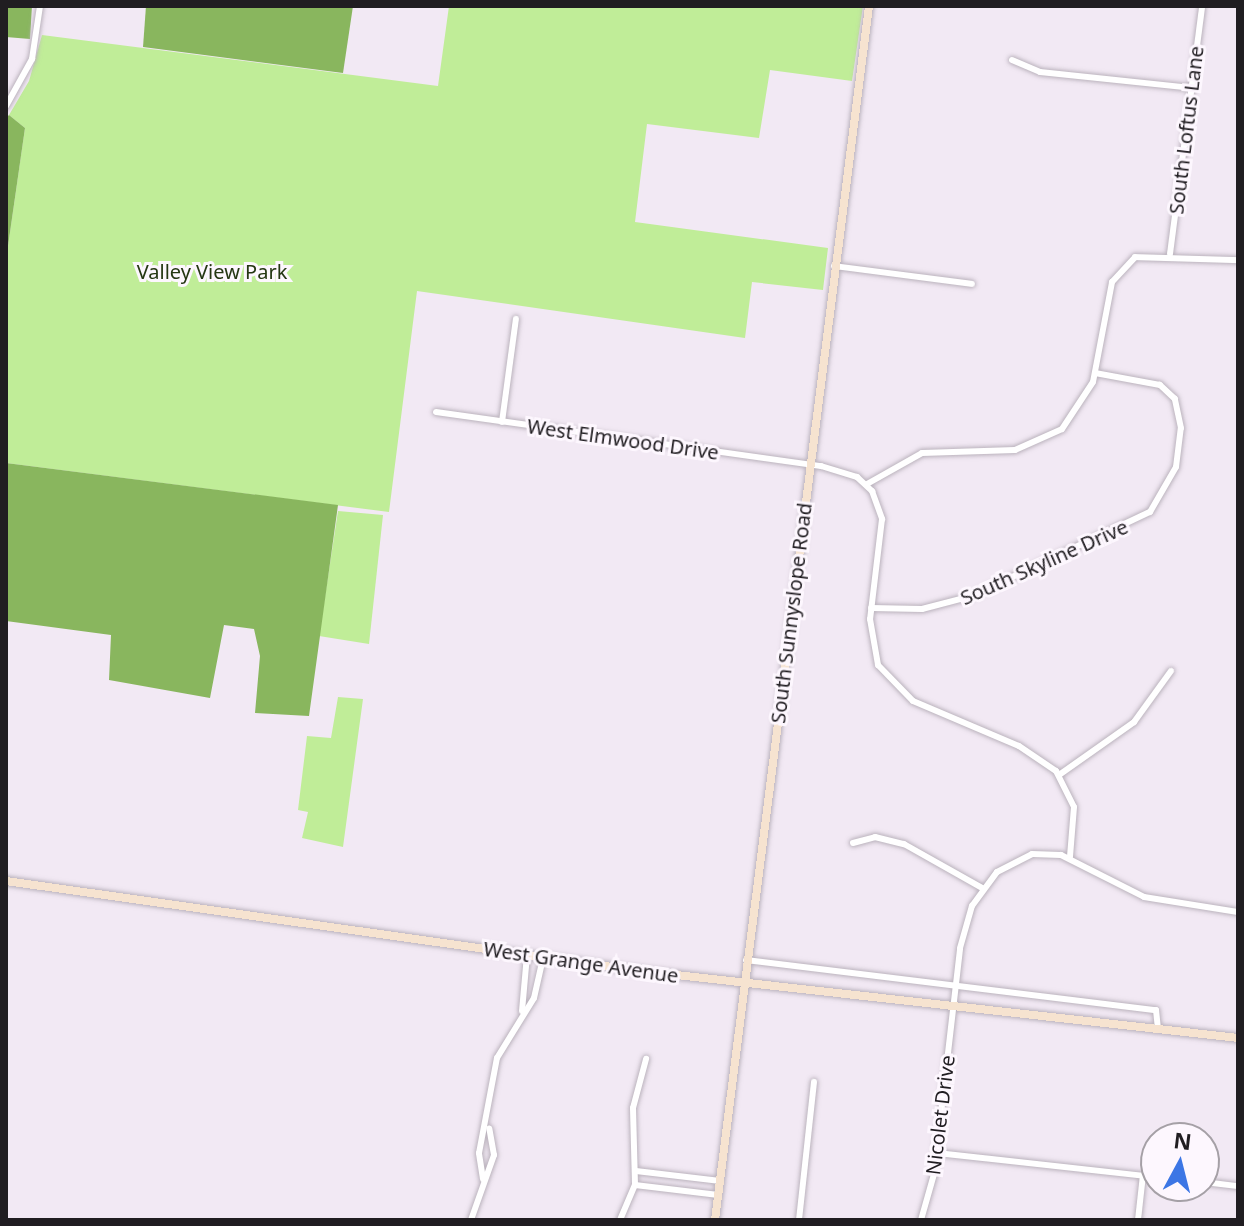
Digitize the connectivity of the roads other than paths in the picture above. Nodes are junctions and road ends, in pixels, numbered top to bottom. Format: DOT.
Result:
graph roads {
  1 [pos="40,6"];
  2 [pos="869,6"];
  3 [pos="1202,6"];
  4 [pos="1012,60"];
  5 [pos="1191,88"];
  6 [pos="6,106"];
  7 [pos="1170,254"];
  8 [pos="1238,260"];
  9 [pos="834,266"];
  10 [pos="972,284"];
  11 [pos="516,319"];
  12 [pos="1095,373"];
  13 [pos="436,412"];
  14 [pos="502,422"];
  15 [pos="810,464"];
  16 [pos="867,484"];
  17 [pos="871,608"];
  18 [pos="1171,671"];
  19 [pos="1059,775"];
  20 [pos="853,843"];
  21 [pos="1070,857"];
  22 [pos="6,881"];
  23 [pos="982,888"];
  24 [pos="1238,912"];
  25 [pos="527,955"];
  26 [pos="543,958"];
  27 [pos="746,960"];
  28 [pos="743,983"];
  29 [pos="955,987"];
  30 [pos="952,1009"];
  31 [pos="522,1011"];
  32 [pos="1158,1029"];
  33 [pos="1238,1038"];
  34 [pos="646,1059"];
  35 [pos="814,1082"];
  36 [pos="489,1128"];
  37 [pos="937,1153"];
  38 [pos="636,1171"];
  39 [pos="1140,1175"];
  40 [pos="483,1179"];
  41 [pos="720,1181"];
  42 [pos="635,1185"];
  43 [pos="718,1195"];
  44 [pos="471,1220"];
  45 [pos="620,1220"];
  46 [pos="715,1220"];
  47 [pos="799,1220"];
  48 [pos="921,1220"];
  1 -- 6 [label="street"];
  2 -- 9 [label="street, South Sunnyslope Road"];
  3 -- 5 [label="street, South Loftus Lane"];
  4 -- 5 [label="street"];
  5 -- 7 [label="street, South Loftus Lane"];
  7 -- 8 [label="street"];
  7 -- 12 [label="street"];
  9 -- 10 [label="street"];
  9 -- 15 [label="street, South Sunnyslope Road"];
  11 -- 14 [label="street"];
  12 -- 16 [label="street"];
  12 -- 17 [label="street, South Skyline Drive"];
  13 -- 14 [label="street, West Elmwood Drive"];
  14 -- 15 [label="street, West Elmwood Drive"];
  15 -- 16 [label="street, West Elmwood Drive"];
  15 -- 27 [label="street, South Sunnyslope Road"];
  16 -- 17 [label="street"];
  17 -- 19 [label="street"];
  18 -- 19 [label="street"];
  19 -- 21 [label="street"];
  20 -- 23 [label="street"];
  21 -- 23 [label="street"];
  21 -- 24 [label="street"];
  22 -- 25 [label="street, West Grange Avenue"];
  23 -- 29 [label="street, Nicolet Drive"];
  25 -- 26 [label="street, West Grange Avenue"];
  25 -- 31 [label="street"];
  26 -- 28 [label="street, West Grange Avenue"];
  26 -- 31 [label="street"];
  27 -- 28 [label="street, South Sunnyslope Road"];
  27 -- 29 [label="street"];
  28 -- 30 [label="street, West Grange Avenue"];
  28 -- 41 [label="street, South Sunnyslope Road"];
  29 -- 30 [label="street, Nicolet Drive"];
  29 -- 32 [label="street"];
  30 -- 32 [label="street, West Grange Avenue"];
  30 -- 37 [label="street, Nicolet Drive"];
  31 -- 36 [label="street"];
  32 -- 33 [label="street, West Grange Avenue"];
  34 -- 38 [label="street"];
  35 -- 47 [label="street"];
  36 -- 40 [label="street"];
  36 -- 40 [label="street"];
  37 -- 39 [label="street"];
  37 -- 48 [label="street, Nicolet Drive"];
  38 -- 41 [label="street"];
  38 -- 42 [label="street"];
  40 -- 44 [label="street"];
  41 -- 43 [label="street, South Sunnyslope Road"];
  42 -- 43 [label="street"];
  42 -- 45 [label="street"];
  43 -- 46 [label="street, South Sunnyslope Road"];
}
